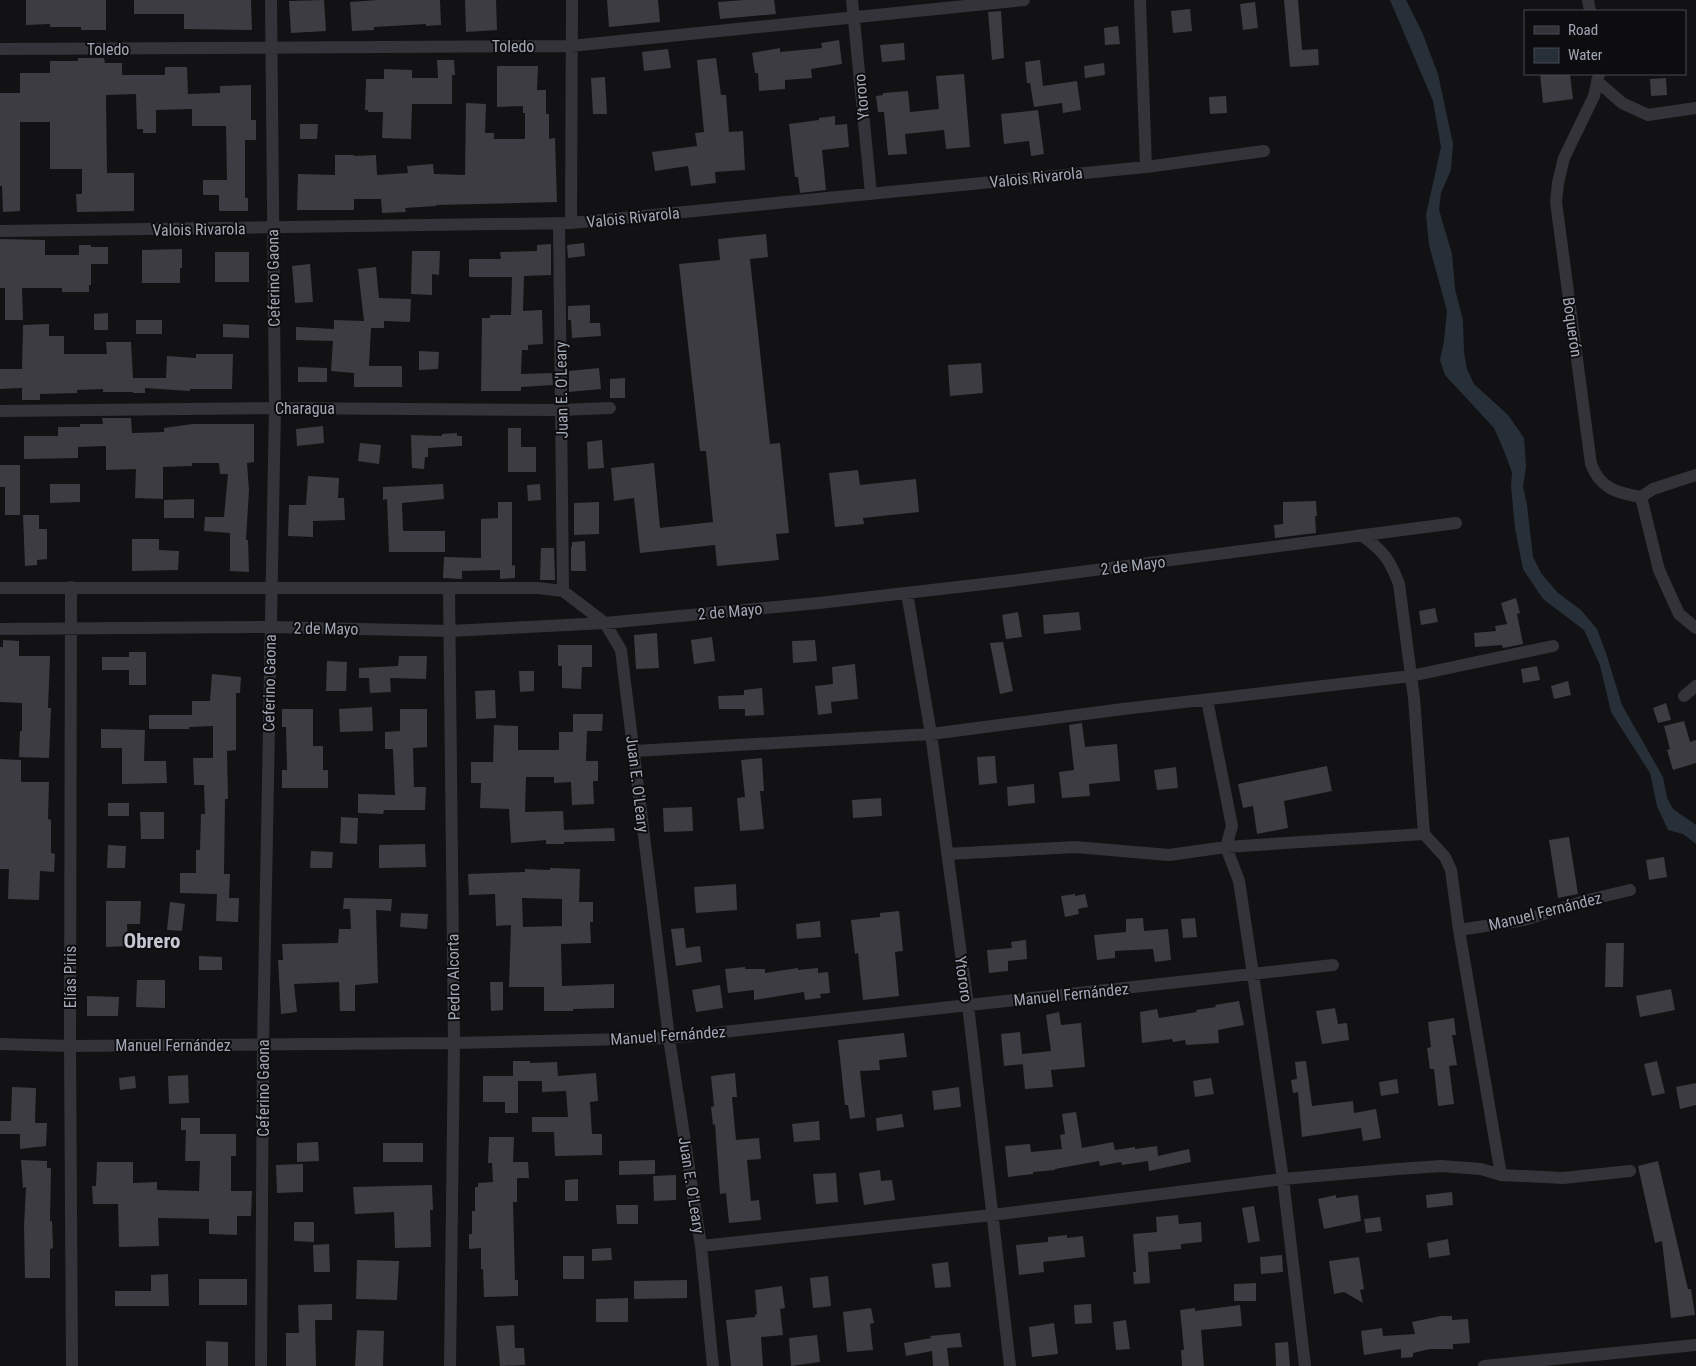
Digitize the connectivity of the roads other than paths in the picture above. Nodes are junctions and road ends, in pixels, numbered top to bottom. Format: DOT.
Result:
graph roads {
  1 [pos="272,0"];
  2 [pos="572,0"];
  3 [pos="852,0"];
  4 [pos="1024,0"];
  5 [pos="1140,0"];
  6 [pos="854,18"];
  7 [pos="571,46"];
  8 [pos="271,48"];
  9 [pos="0,49"];
  10 [pos="1598,78"];
  11 [pos="1696,108"];
  12 [pos="1264,152"];
  13 [pos="1146,167"];
  14 [pos="871,194"];
  15 [pos="565,223"];
  16 [pos="273,228"];
  17 [pos="0,231"];
  18 [pos="275,408"];
  19 [pos="610,408"];
  20 [pos="561,410"];
  21 [pos="0,411"];
  22 [pos="1696,474"];
  23 [pos="1641,497"];
  24 [pos="1456,523"];
  25 [pos="1361,535"];
  26 [pos="271,587"];
  27 [pos="0,588"];
  28 [pos="71,588"];
  29 [pos="449,588"];
  30 [pos="563,591"];
  31 [pos="906,593"];
  32 [pos="605,623"];
  33 [pos="270,627"];
  34 [pos="1696,628"];
  35 [pos="0,629"];
  36 [pos="71,629"];
  37 [pos="450,631"];
  38 [pos="1553,646"];
  39 [pos="1411,676"];
  40 [pos="1696,686"];
  41 [pos="1684,696"];
  42 [pos="1206,700"];
  43 [pos="931,734"];
  44 [pos="634,751"];
  45 [pos="1424,834"];
  46 [pos="1226,847"];
  47 [pos="947,854"];
  48 [pos="1630,890"];
  49 [pos="1459,930"];
  50 [pos="1333,964"];
  51 [pos="1253,974"];
  52 [pos="968,1005"];
  53 [pos="670,1038"];
  54 [pos="454,1043"];
  55 [pos="0,1044"];
  56 [pos="263,1045"];
  57 [pos="70,1046"];
  58 [pos="1630,1170"];
  59 [pos="1501,1175"];
  60 [pos="1283,1179"];
  61 [pos="992,1215"];
  62 [pos="701,1246"];
  63 [pos="1696,1345"];
  64 [pos="72,1366"];
  65 [pos="261,1366"];
  66 [pos="450,1366"];
  67 [pos="713,1366"];
  68 [pos="1010,1366"];
  69 [pos="1305,1366"];
  70 [pos="1484,1366"];
  1 -- 8 [label="street, Ceferino Gaona"];
  2 -- 7 [label="street, Juan E. O'Leary"];
  3 -- 6 [label="street, Ytororo"];
  4 -- 6 [label="street, Toledo"];
  5 -- 13 [label="street"];
  6 -- 7 [label="street, Toledo"];
  6 -- 14 [label="street, Ytororo"];
  7 -- 8 [label="street, Toledo"];
  7 -- 15 [label="street, Juan E. O'Leary"];
  8 -- 9 [label="street, Toledo"];
  8 -- 16 [label="street, Ceferino Gaona"];
  10 -- 11 [label="street"];
  10 -- 23 [label="street, Boquerón"];
  12 -- 13 [label="street, Valois Rivarola"];
  13 -- 14 [label="street, Valois Rivarola"];
  14 -- 15 [label="street, Valois Rivarola"];
  15 -- 16 [label="street, Valois Rivarola"];
  15 -- 20 [label="street, Juan E. O'Leary"];
  16 -- 17 [label="street, Valois Rivarola"];
  16 -- 18 [label="street, Ceferino Gaona"];
  18 -- 20 [label="street, Charagua"];
  18 -- 21 [label="street, Charagua"];
  18 -- 26 [label="street, Ceferino Gaona"];
  19 -- 20 [label="street, Charagua"];
  20 -- 30 [label="street, Juan E. O'Leary"];
  22 -- 23 [label="street"];
  23 -- 34 [label="street"];
  24 -- 25 [label="street, 2 de Mayo"];
  25 -- 31 [label="street, 2 de Mayo"];
  25 -- 39 [label="street"];
  26 -- 28 [label="street"];
  26 -- 29 [label="street"];
  26 -- 33 [label="street, Ceferino Gaona"];
  27 -- 28 [label="street"];
  28 -- 36 [label="street, Elías Piris"];
  29 -- 30 [label="street"];
  29 -- 37 [label="street, Pedro Alcorta"];
  30 -- 32 [label="street, Juan E. O'Leary"];
  31 -- 32 [label="street, 2 de Mayo"];
  31 -- 43 [label="street, Ytororo"];
  32 -- 37 [label="street, 2 de Mayo"];
  32 -- 44 [label="street, Juan E. O'Leary"];
  33 -- 36 [label="street, 2 de Mayo"];
  33 -- 37 [label="street, 2 de Mayo"];
  33 -- 56 [label="street, Ceferino Gaona"];
  35 -- 36 [label="street, 2 de Mayo"];
  36 -- 57 [label="street, Elías Piris"];
  37 -- 54 [label="street, Pedro Alcorta"];
  38 -- 39 [label="street"];
  39 -- 42 [label="street"];
  39 -- 45 [label="street"];
  40 -- 41 [label="street"];
  42 -- 43 [label="street"];
  42 -- 46 [label="street"];
  43 -- 44 [label="street"];
  43 -- 47 [label="street, Ytororo"];
  44 -- 53 [label="street, Juan E. O'Leary"];
  45 -- 46 [label="street"];
  45 -- 49 [label="street"];
  46 -- 47 [label="street"];
  46 -- 51 [label="street"];
  47 -- 52 [label="street, Ytororo"];
  48 -- 49 [label="street, Manuel Fernández"];
  49 -- 59 [label="street"];
  50 -- 51 [label="street, Manuel Fernández"];
  51 -- 52 [label="street, Manuel Fernández"];
  51 -- 60 [label="street"];
  52 -- 53 [label="street, Manuel Fernández"];
  52 -- 61 [label="street, Ytororo"];
  53 -- 54 [label="street, Manuel Fernández"];
  53 -- 62 [label="street, Juan E. O'Leary"];
  54 -- 56 [label="street, Manuel Fernández"];
  54 -- 66 [label="street, Pedro Alcorta"];
  55 -- 57 [label="street, Manuel Fernández"];
  56 -- 57 [label="street, Manuel Fernández"];
  56 -- 65 [label="street, Ceferino Gaona"];
  57 -- 64 [label="street, Elías Piris"];
  58 -- 59 [label="street"];
  59 -- 60 [label="street"];
  60 -- 61 [label="street"];
  60 -- 69 [label="street"];
  61 -- 62 [label="street"];
  61 -- 68 [label="street, Ytororo"];
  62 -- 67 [label="street, Juan E. O'Leary"];
  63 -- 70 [label="street"];
}
